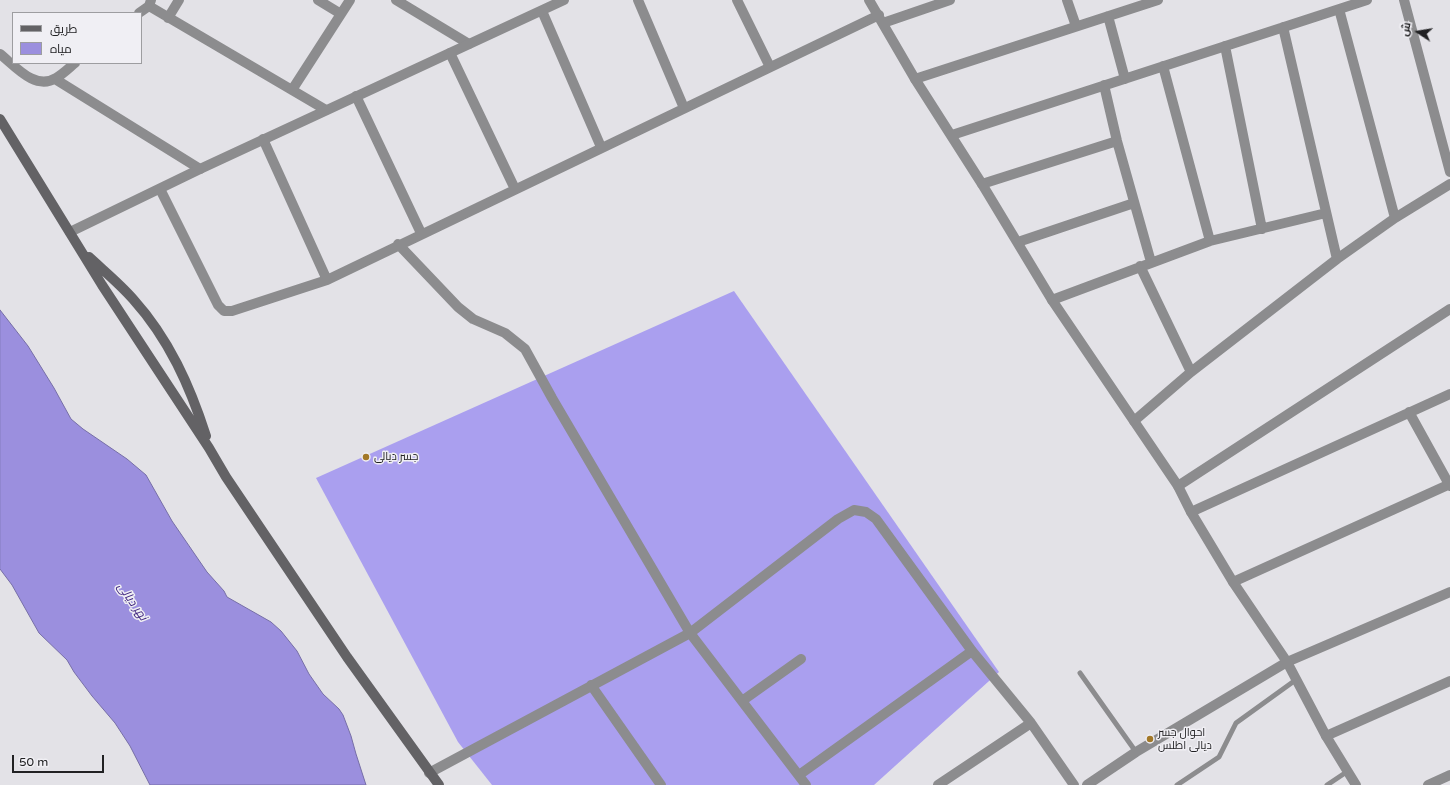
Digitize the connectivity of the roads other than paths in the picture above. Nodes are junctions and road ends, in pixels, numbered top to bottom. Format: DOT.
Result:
graph roads {
  1 [pos="179,0"];
  2 [pos="318,0"];
  3 [pos="350,0"];
  4 [pos="396,0"];
  5 [pos="564,0"];
  6 [pos="638,0"];
  7 [pos="737,0"];
  8 [pos="869,0"];
  9 [pos="950,0"];
  10 [pos="1067,0"];
  11 [pos="1158,0"];
  12 [pos="1367,0"];
  13 [pos="1404,0"];
  14 [pos="1352,2"];
  15 [pos="150,3"];
  16 [pos="1135,4"];
  17 [pos="1339,9"];
  18 [pos="542,11"];
  19 [pos="140,12"];
  20 [pos="341,14"];
  21 [pos="1108,16"];
  22 [pos="168,18"];
  23 [pos="881,19"];
  24 [pos="1076,26"];
  25 [pos="1283,27"];
  26 [pos="469,44"];
  27 [pos="1225,46"];
  28 [pos="450,53"];
  29 [pos="0,54"];
  30 [pos="12,64"];
  31 [pos="12,64"];
  32 [pos="74,64"];
  33 [pos="1163,66"];
  34 [pos="770,67"];
  35 [pos="55,79"];
  36 [pos="915,79"];
  37 [pos="1125,79"];
  38 [pos="1104,86"];
  39 [pos="292,90"];
  40 [pos="356,96"];
  41 [pos="684,108"];
  42 [pos="326,110"];
  43 [pos="0,119"];
  44 [pos="952,135"];
  45 [pos="263,139"];
  46 [pos="1117,141"];
  47 [pos="602,147"];
  48 [pos="200,169"];
  49 [pos="1450,172"];
  50 [pos="982,184"];
  51 [pos="1450,184"];
  52 [pos="160,188"];
  53 [pos="515,188"];
  54 [pos="1134,203"];
  55 [pos="1326,213"];
  56 [pos="1395,218"];
  57 [pos="1262,229"];
  58 [pos="70,232"];
  59 [pos="421,233"];
  60 [pos="1210,241"];
  61 [pos="1018,242"];
  62 [pos="398,244"];
  63 [pos="80,249"];
  64 [pos="1337,259"];
  65 [pos="1151,262"];
  66 [pos="1140,266"];
  67 [pos="327,280"];
  68 [pos="1052,300"];
  69 [pos="1450,309"];
  70 [pos="1191,372"];
  71 [pos="1450,394"];
  72 [pos="1409,412"];
  73 [pos="1134,422"];
  74 [pos="209,448"];
  75 [pos="1450,485"];
  76 [pos="1178,486"];
  77 [pos="1191,512"];
  78 [pos="1233,582"];
  79 [pos="1450,592"];
  80 [pos="690,633"];
  81 [pos="972,651"];
  82 [pos="801,658"];
  83 [pos="1287,662"];
  84 [pos="1080,674"];
  85 [pos="1296,679"];
  86 [pos="1450,681"];
  87 [pos="591,686"];
  88 [pos="742,701"];
  89 [pos="1031,723"];
  90 [pos="1326,736"];
  91 [pos="1136,752"];
  92 [pos="1348,771"];
  93 [pos="430,773"];
  94 [pos="799,776"];
  95 [pos="1450,776"];
  96 [pos="439,785"];
  97 [pos="661,785"];
  98 [pos="806,785"];
  99 [pos="938,785"];
  100 [pos="1074,785"];
  101 [pos="1087,785"];
  102 [pos="1177,785"];
  103 [pos="1327,785"];
  104 [pos="1356,785"];
  105 [pos="1428,785"];
  1 -- 22 [label="street"];
  2 -- 20 [label="street"];
  3 -- 20 [label="street"];
  4 -- 26 [label="street"];
  5 -- 18 [label="street"];
  6 -- 41 [label="street"];
  7 -- 34 [label="street"];
  8 -- 23 [label="street"];
  9 -- 23 [label="street"];
  10 -- 24 [label="street"];
  11 -- 16 [label="street"];
  12 -- 14 [label="street"];
  13 -- 49 [label="street"];
  14 -- 17 [label="street"];
  15 -- 19 [label="street"];
  15 -- 22 [label="street"];
  16 -- 21 [label="street"];
  17 -- 25 [label="street"];
  17 -- 56 [label="street"];
  18 -- 26 [label="street"];
  18 -- 47 [label="street"];
  20 -- 39 [label="street"];
  21 -- 24 [label="street"];
  21 -- 37 [label="street"];
  22 -- 39 [label="street"];
  23 -- 34 [label="street"];
  23 -- 36 [label="street"];
  24 -- 36 [label="street"];
  25 -- 27 [label="street"];
  25 -- 55 [label="street"];
  26 -- 28 [label="street"];
  27 -- 33 [label="street"];
  27 -- 57 [label="street"];
  28 -- 40 [label="street"];
  28 -- 53 [label="street"];
  29 -- 30 [label="street"];
  31 -- 35 [label="street"];
  32 -- 35 [label="street"];
  33 -- 37 [label="street"];
  33 -- 60 [label="street"];
  34 -- 41 [label="street"];
  35 -- 48 [label="street"];
  36 -- 44 [label="street"];
  37 -- 38 [label="street"];
  38 -- 44 [label="street"];
  38 -- 46 [label="street"];
  39 -- 42 [label="street"];
  40 -- 42 [label="street"];
  40 -- 59 [label="street"];
  41 -- 47 [label="street"];
  42 -- 45 [label="street"];
  43 -- 58 [label="main road"];
  44 -- 50 [label="street"];
  45 -- 48 [label="street"];
  45 -- 67 [label="street"];
  46 -- 50 [label="street"];
  46 -- 54 [label="street"];
  47 -- 53 [label="street"];
  48 -- 52 [label="street"];
  50 -- 61 [label="street"];
  51 -- 56 [label="street"];
  52 -- 58 [label="street"];
  52 -- 67 [label="street"];
  53 -- 59 [label="street"];
  54 -- 61 [label="street"];
  54 -- 65 [label="street"];
  55 -- 57 [label="street"];
  55 -- 64 [label="street"];
  56 -- 64 [label="street"];
  57 -- 60 [label="street"];
  58 -- 63 [label="main road"];
  59 -- 62 [label="street"];
  60 -- 65 [label="street"];
  61 -- 68 [label="street"];
  62 -- 67 [label="street"];
  62 -- 80 [label="street"];
  63 -- 74 [label="main road"];
  63 -- 74 [label="main road"];
  64 -- 70 [label="street"];
  65 -- 66 [label="street"];
  66 -- 68 [label="street"];
  66 -- 70 [label="street"];
  68 -- 73 [label="street"];
  69 -- 76 [label="street"];
  70 -- 73 [label="street"];
  71 -- 72 [label="street"];
  72 -- 75 [label="street"];
  72 -- 77 [label="street"];
  73 -- 76 [label="street"];
  74 -- 93 [label="main road"];
  75 -- 78 [label="street"];
  76 -- 77 [label="street"];
  77 -- 78 [label="street"];
  78 -- 83 [label="street"];
  79 -- 83 [label="street"];
  80 -- 81 [label="street"];
  80 -- 87 [label="street"];
  80 -- 88 [label="street"];
  81 -- 89 [label="street"];
  81 -- 94 [label="street"];
  82 -- 88 [label="street"];
  83 -- 85 [label="street"];
  83 -- 91 [label="street"];
  84 -- 91 [label="lane"];
  85 -- 90 [label="street"];
  85 -- 102 [label="lane"];
  86 -- 90 [label="street"];
  87 -- 93 [label="street"];
  87 -- 97 [label="street"];
  88 -- 94 [label="street"];
  89 -- 99 [label="street"];
  89 -- 100 [label="street"];
  90 -- 92 [label="street"];
  91 -- 101 [label="street"];
  92 -- 103 [label="lane"];
  92 -- 104 [label="street"];
  93 -- 96 [label="main road"];
  94 -- 98 [label="street"];
  95 -- 105 [label="street"];
}
